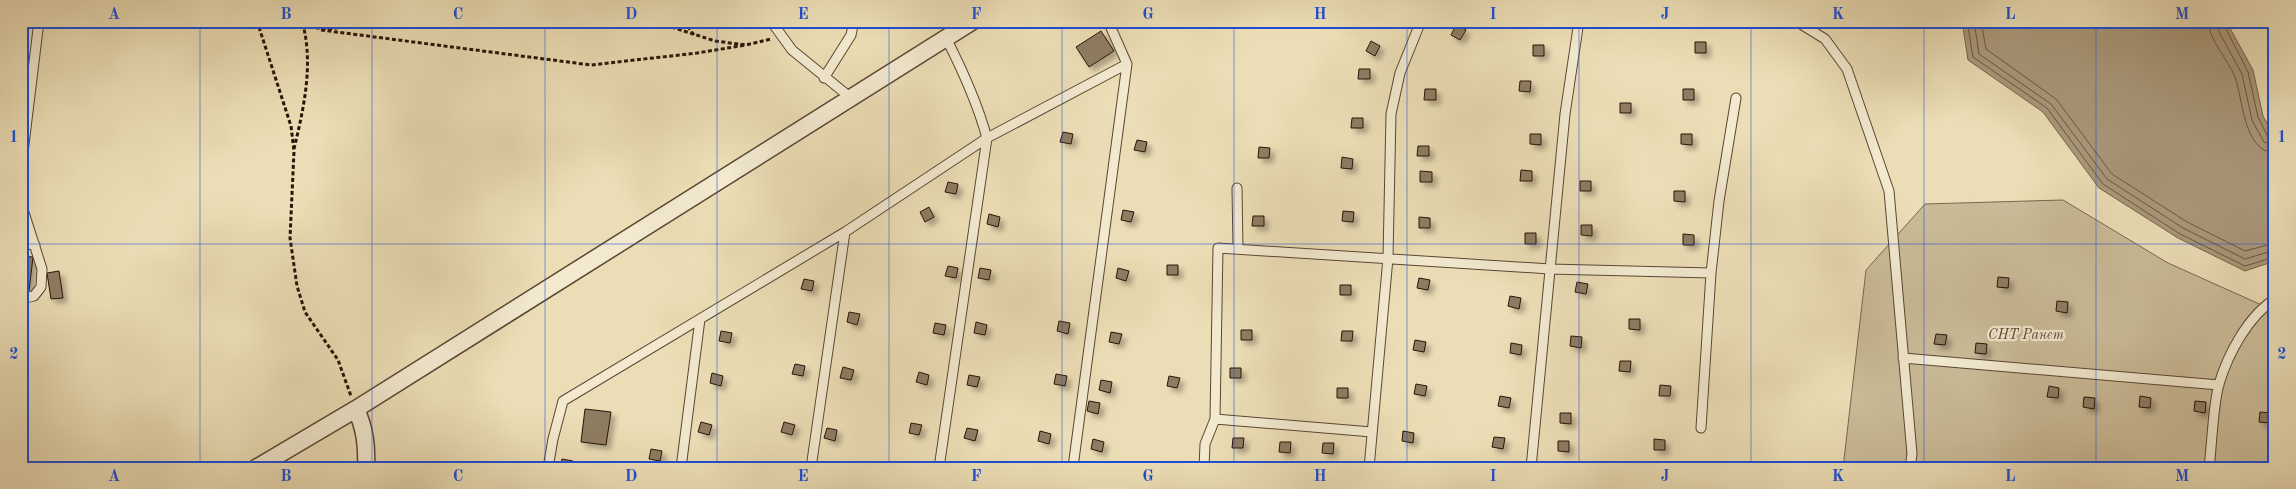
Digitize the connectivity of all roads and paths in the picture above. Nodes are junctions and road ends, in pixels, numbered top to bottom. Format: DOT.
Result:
graph roads {
  1 [pos="39,21"];
  2 [pos="257,21"];
  3 [pos="352,21"];
  4 [pos="653,21"];
  5 [pos="684,21"];
  6 [pos="771,21"];
  7 [pos="854,21"];
  8 [pos="973,21"];
  9 [pos="1108,21"];
  10 [pos="1421,21"];
  11 [pos="1579,21"];
  12 [pos="1796,21"];
  13 [pos="303,22"];
  14 [pos="321,30"];
  15 [pos="694,36"];
  16 [pos="780,36"];
  17 [pos="946,38"];
  18 [pos="746,45"];
  19 [pos="1127,64"];
  20 [pos="824,78"];
  21 [pos="851,98"];
  22 [pos="1736,98"];
  23 [pos="987,138"];
  24 [pos="294,152"];
  25 [pos="21,168"];
  26 [pos="1237,188"];
  27 [pos="21,203"];
  28 [pos="845,232"];
  29 [pos="21,243"];
  30 [pos="35,244"];
  31 [pos="1238,249"];
  32 [pos="1388,258"];
  33 [pos="1550,269"];
  34 [pos="1711,273"];
  35 [pos="21,299"];
  36 [pos="2275,299"];
  37 [pos="700,320"];
  38 [pos="1903,358"];
  39 [pos="2219,384"];
  40 [pos="356,409"];
  41 [pos="1215,420"];
  42 [pos="1701,428"];
  43 [pos="1372,432"];
  44 [pos="256,468"];
  45 [pos="366,468"];
  46 [pos="548,468"];
  47 [pos="681,468"];
  48 [pos="811,468"];
  49 [pos="939,468"];
  50 [pos="1073,468"];
  51 [pos="1204,468"];
  52 [pos="1369,468"];
  53 [pos="1530,468"];
  54 [pos="1910,468"];
  55 [pos="2209,468"];
  1 -- 25 [label="lane"];
  2 -- 24 [label="path"];
  3 -- 14 [label="path"];
  4 -- 15 [label="path"];
  5 -- 15 [label="path"];
  6 -- 16 [label="lane"];
  7 -- 20 [label="lane"];
  8 -- 17 [label="street"];
  9 -- 19 [label="lane"];
  10 -- 32 [label="lane"];
  11 -- 33 [label="lane"];
  12 -- 38 [label="lane"];
  13 -- 14 [label="path"];
  13 -- 24 [label="path"];
  14 -- 18 [label="path"];
  15 -- 18 [label="path"];
  16 -- 18 [label="path"];
  16 -- 20 [label="lane"];
  17 -- 21 [label="street"];
  17 -- 23 [label="lane"];
  19 -- 23 [label="lane"];
  19 -- 50 [label="lane"];
  20 -- 21 [label="lane"];
  21 -- 40 [label="street"];
  22 -- 34 [label="lane"];
  23 -- 28 [label="lane"];
  23 -- 49 [label="lane"];
  24 -- 40 [label="path"];
  26 -- 31 [label="lane"];
  27 -- 30 [label="lane"];
  28 -- 37 [label="lane"];
  28 -- 48 [label="lane"];
  29 -- 30 [label="lane"];
  30 -- 35 [label="lane"];
  31 -- 32 [label="lane"];
  31 -- 41 [label="lane"];
  32 -- 33 [label="lane"];
  32 -- 43 [label="lane"];
  33 -- 34 [label="lane"];
  33 -- 53 [label="lane"];
  34 -- 42 [label="lane"];
  36 -- 39 [label="lane"];
  37 -- 46 [label="lane"];
  37 -- 47 [label="lane"];
  38 -- 39 [label="lane"];
  38 -- 54 [label="lane"];
  39 -- 55 [label="lane"];
  40 -- 44 [label="street"];
  40 -- 45 [label="street"];
  41 -- 43 [label="lane"];
  41 -- 51 [label="lane"];
  43 -- 52 [label="lane"];
}
